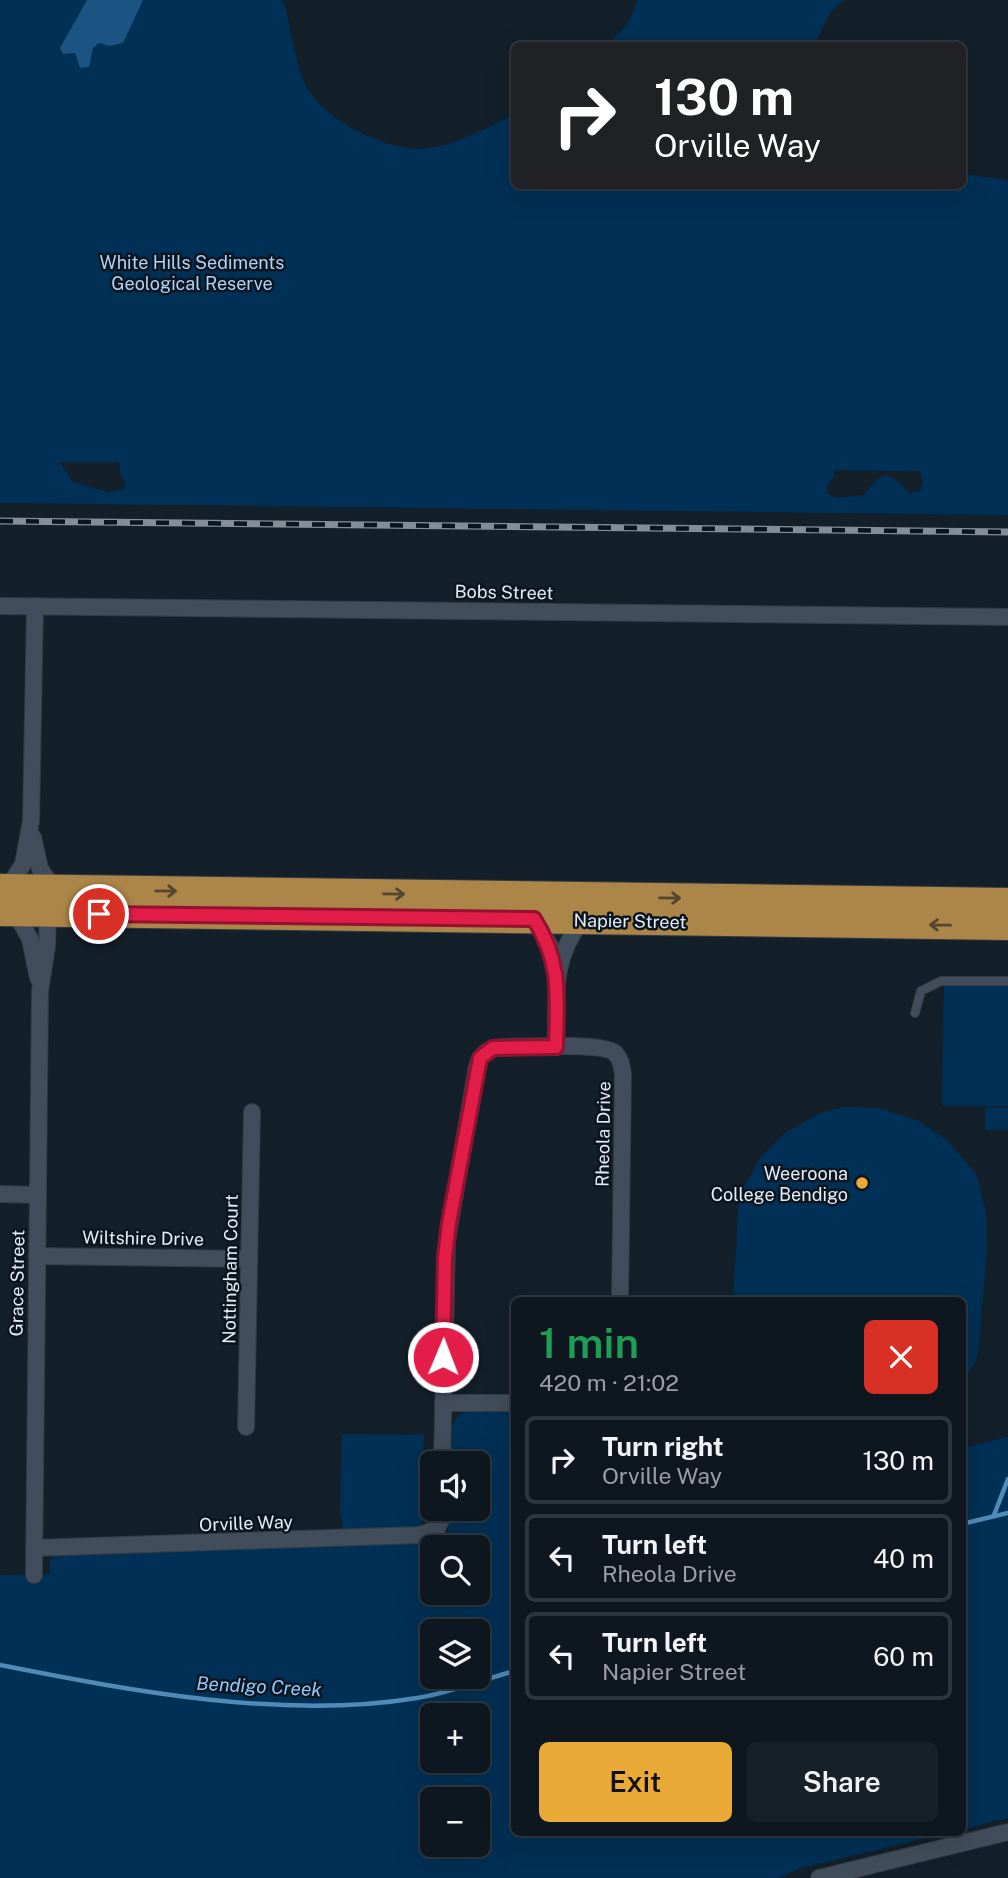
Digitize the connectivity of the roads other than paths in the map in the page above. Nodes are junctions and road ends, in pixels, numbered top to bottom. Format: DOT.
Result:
graph roads {
  1 [pos="0,606"];
  2 [pos="35,606"];
  3 [pos="1008,617"];
  4 [pos="31,821"];
  5 [pos="563,896"];
  6 [pos="5,900"];
  7 [pos="51,901"];
  8 [pos="1008,902"];
  9 [pos="534,919"];
  10 [pos="582,919"];
  11 [pos="681,921"];
  12 [pos="1008,926"];
  13 [pos="1008,981"];
  14 [pos="557,982"];
  15 [pos="40,991"];
  16 [pos="915,1013"];
  17 [pos="556,1047"];
  18 [pos="252,1112"];
  19 [pos="0,1194"];
  20 [pos="38,1195"];
  21 [pos="37,1256"];
  22 [pos="249,1259"];
  23 [pos="620,1297"];
  24 [pos="443,1403"];
  25 [pos="511,1403"];
  26 [pos="246,1427"];
  27 [pos="442,1451"];
  28 [pos="441,1521"];
  29 [pos="34,1548"];
  30 [pos="34,1575"];
  31 [pos="1008,1832"];
  32 [pos="819,1878"];
  1 -- 2 [label="street, Bobs Street"];
  2 -- 3 [label="street, Bobs Street"];
  2 -- 4 [label="street"];
  4 -- 6 [label="street"];
  4 -- 7 [label="street"];
  7 -- 5 [label="highway, Napier Street, one-way"];
  5 -- 8 [label="highway, Napier Street, one-way"];
  5 -- 11 [label="highway"];
  6 -- 7 [label="highway, Napier Street"];
  6 -- 15 [label="street, Grace Street"];
  7 -- 9 [label="highway, Napier Street"];
  7 -- 15 [label="street, Grace Street"];
  9 -- 10 [label="highway, Napier Street"];
  9 -- 14 [label="street"];
  10 -- 11 [label="highway, Napier Street"];
  10 -- 14 [label="street"];
  12 -- 11 [label="highway, Napier Street, one-way"];
  13 -- 16 [label="lane"];
  14 -- 17 [label="street"];
  15 -- 20 [label="street, Grace Street"];
  17 -- 23 [label="street, Rheola Drive"];
  17 -- 24 [label="street"];
  18 -- 22 [label="street, Nottingham Court"];
  19 -- 20 [label="street"];
  20 -- 21 [label="street, Grace Street"];
  21 -- 22 [label="street, Wiltshire Drive"];
  21 -- 29 [label="street, Grace Street"];
  22 -- 26 [label="street, Nottingham Court"];
  24 -- 25 [label="street"];
  24 -- 27 [label="street"];
  28 -- 29 [label="street, Orville Way"];
  29 -- 30 [label="street, Grace Street"];
  31 -- 32 [label="street"];
}
